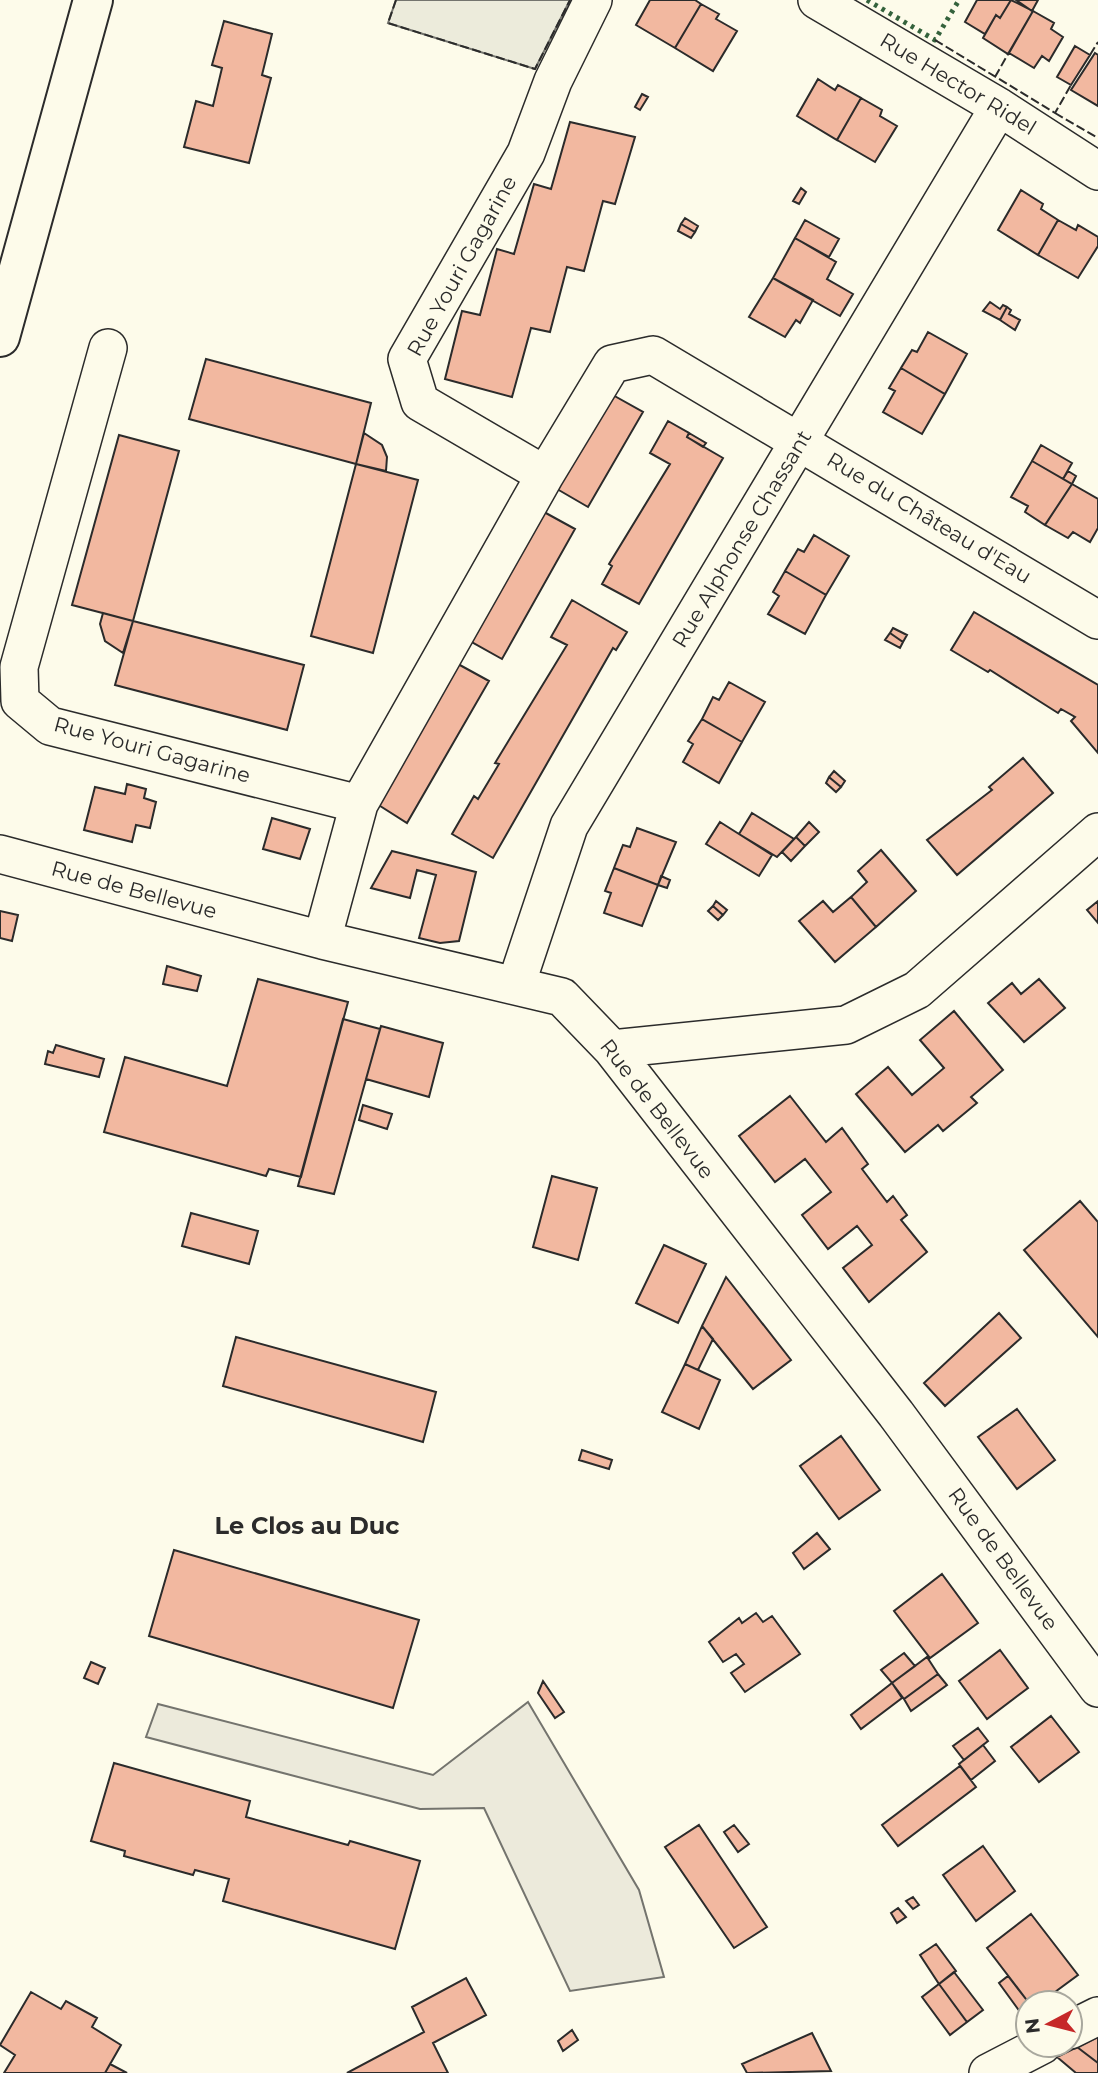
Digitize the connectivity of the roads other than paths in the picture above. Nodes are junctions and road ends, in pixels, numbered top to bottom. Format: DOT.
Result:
graph roads {
  1 [pos="593,0"];
  2 [pos="817,0"];
  3 [pos="87,1"];
  4 [pos="999,107"];
  5 [pos="1098,171"];
  6 [pos="0,337"];
  7 [pos="108,348"];
  8 [pos="801,442"];
  9 [pos="545,475"];
  10 [pos="1098,620"];
  11 [pos="359,804"];
  12 [pos="1098,832"];
  13 [pos="0,854"];
  14 [pos="322,940"];
  15 [pos="516,985"];
  16 [pos="612,1049"];
  17 [pos="1098,1688"];
  18 [pos="1015,2059"];
  19 [pos="988,2073"];
  1 -- 9 [label="street, Rue Youri Gagarine"];
  2 -- 4 [label="street, Rue Hector Ridel"];
  3 -- 6 [label="main road"];
  4 -- 5 [label="street, Rue Hector Ridel"];
  4 -- 8 [label="street, Rue Alphonse Chassant"];
  7 -- 11 [label="street, Rue Youri Gagarine"];
  8 -- 9 [label="street, Rue du Château d'Eau"];
  8 -- 10 [label="street, Rue du Château d'Eau"];
  8 -- 15 [label="street, Rue Alphonse Chassant"];
  9 -- 11 [label="street"];
  11 -- 14 [label="street"];
  12 -- 16 [label="street"];
  13 -- 14 [label="street, Rue de Bellevue"];
  14 -- 15 [label="street, Rue de Bellevue"];
  15 -- 16 [label="street, Rue de Bellevue"];
  16 -- 17 [label="street, Rue de Bellevue"];
  18 -- 19 [label="street"];
}
